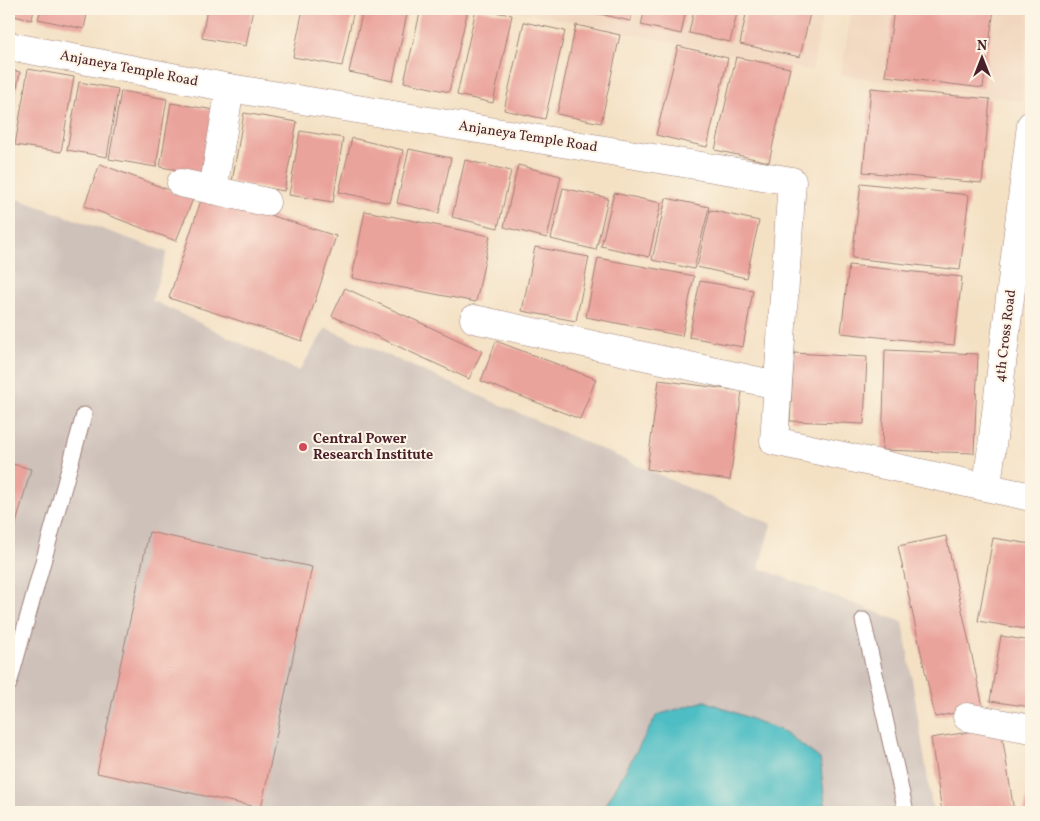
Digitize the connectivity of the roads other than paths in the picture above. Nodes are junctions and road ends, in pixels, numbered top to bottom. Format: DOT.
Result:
graph roads {
  1 [pos="9,46"];
  2 [pos="230,88"];
  3 [pos="1031,126"];
  4 [pos="180,182"];
  5 [pos="213,190"];
  6 [pos="266,202"];
  7 [pos="474,319"];
  8 [pos="777,385"];
  9 [pos="84,415"];
  10 [pos="987,487"];
  11 [pos="1031,497"];
  12 [pos="863,620"];
  13 [pos="9,684"];
  14 [pos="967,717"];
  15 [pos="1031,729"];
  16 [pos="906,812"];
  1 -- 2 [label="street, Anjaneya Temple Road"];
  2 -- 5 [label="street"];
  2 -- 8 [label="street, Anjaneya Temple Road"];
  3 -- 10 [label="street, 4th Cross Road"];
  4 -- 5 [label="street"];
  5 -- 6 [label="street"];
  7 -- 8 [label="street"];
  8 -- 10 [label="street, Anjaneya Temple Road"];
  9 -- 13 [label="lane"];
  10 -- 11 [label="street"];
  12 -- 16 [label="lane"];
  14 -- 15 [label="street"];
}
